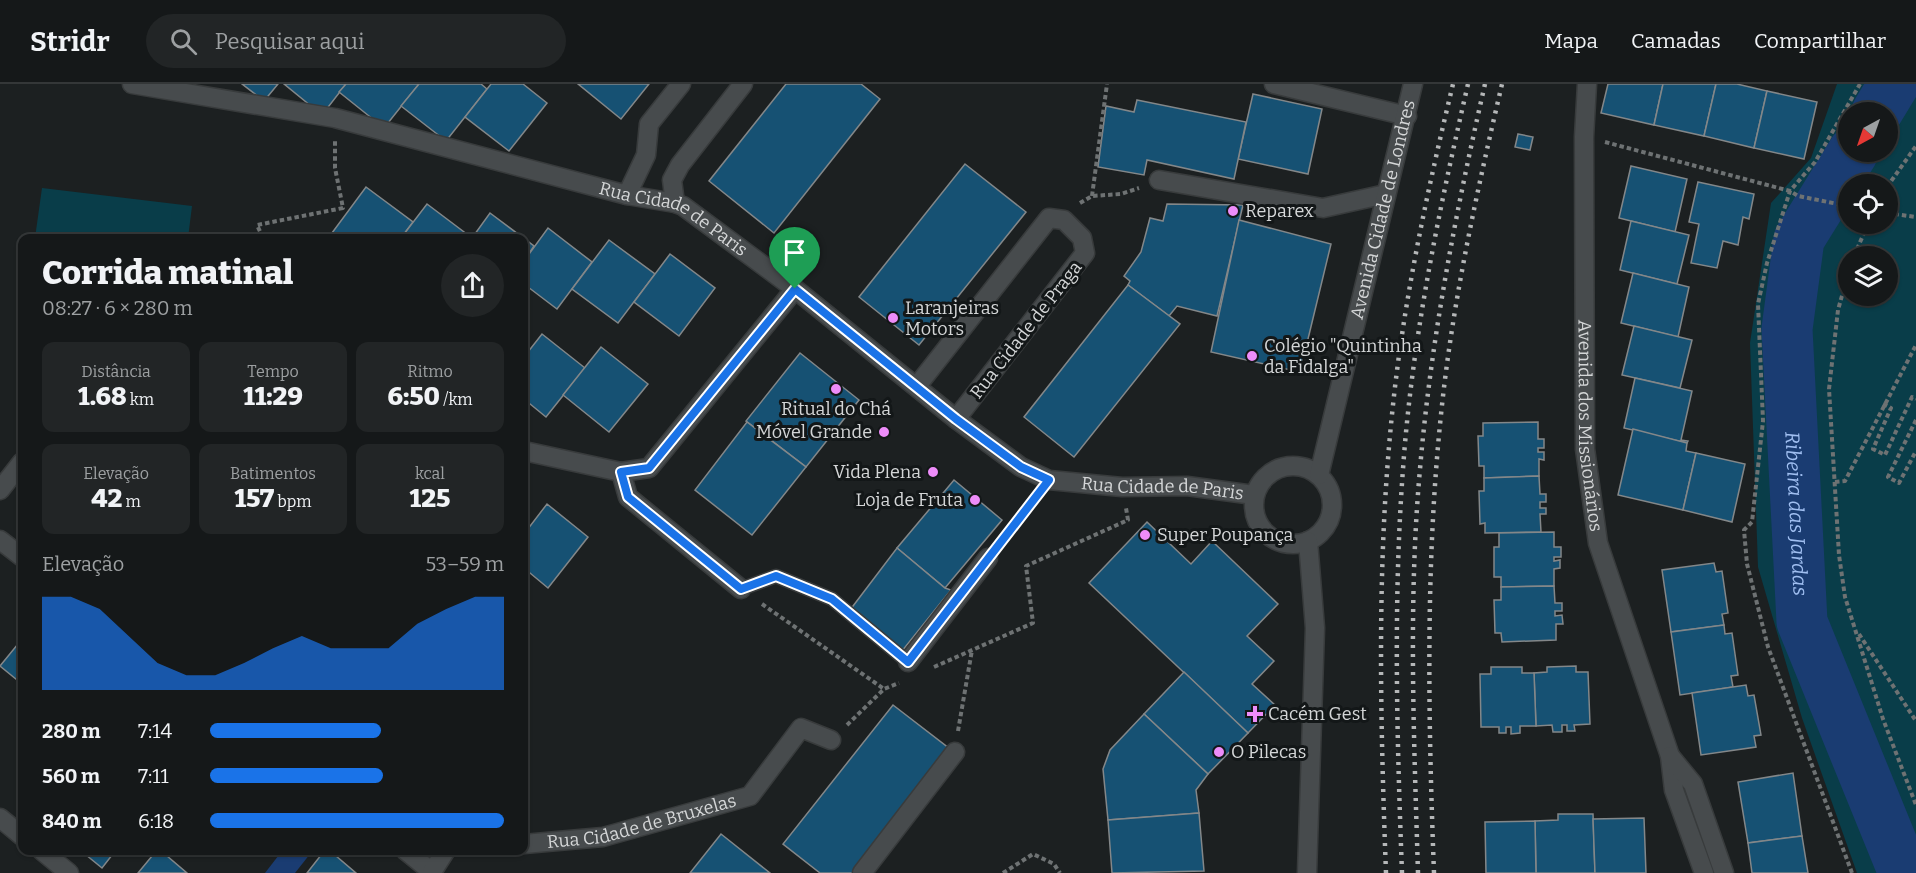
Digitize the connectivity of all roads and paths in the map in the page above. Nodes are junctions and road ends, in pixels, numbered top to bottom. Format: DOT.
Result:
graph roads {
  1 [pos="132,84"];
  2 [pos="681,84"];
  3 [pos="743,84"];
  4 [pos="1107,84"];
  5 [pos="1274,84"];
  6 [pos="1413,84"];
  7 [pos="1587,84"];
  8 [pos="1860,84"];
  9 [pos="1407,116"];
  10 [pos="1584,137"];
  11 [pos="1916,146"];
  12 [pos="334,168"];
  13 [pos="1896,174"];
  14 [pos="1159,180"];
  15 [pos="1790,191"];
  16 [pos="1121,194"];
  17 [pos="1386,194"];
  18 [pos="627,195"];
  19 [pos="1092,196"];
  20 [pos="675,203"];
  21 [pos="1838,204"];
  22 [pos="1898,215"];
  23 [pos="1916,217"];
  24 [pos="1049,218"];
  25 [pos="261,234"];
  26 [pos="795,289"];
  27 [pos="1839,306"];
  28 [pos="1916,345"];
  29 [pos="917,386"];
  30 [pos="1916,399"];
  31 [pos="1883,404"];
  32 [pos="956,419"];
  33 [pos="1916,420"];
  34 [pos="1916,451"];
  35 [pos="528,452"];
  36 [pos="18,467"];
  37 [pos="621,472"];
  38 [pos="1319,475"];
  39 [pos="1049,480"];
  40 [pos="1835,482"];
  41 [pos="0,490"];
  42 [pos="1254,495"];
  43 [pos="1128,520"];
  44 [pos="0,540"];
  45 [pos="1308,542"];
  46 [pos="18,554"];
  47 [pos="988,558"];
  48 [pos="741,589"];
  49 [pos="1855,629"];
  50 [pos="972,650"];
  51 [pos="908,662"];
  52 [pos="933,668"];
  53 [pos="904,681"];
  54 [pos="884,689"];
  55 [pos="1916,721"];
  56 [pos="831,740"];
  57 [pos="955,752"];
  58 [pos="1670,756"];
  59 [pos="1916,806"];
  60 [pos="0,819"];
  61 [pos="18,833"];
  62 [pos="528,844"];
  63 [pos="47,855"];
  64 [pos="411,855"];
  65 [pos="443,855"];
  66 [pos="433,872"];
  67 [pos="69,873"];
  68 [pos="862,873"];
  69 [pos="1003,873"];
  70 [pos="1060,873"];
  71 [pos="1307,873"];
  72 [pos="1704,873"];
  73 [pos="1724,873"];
  74 [pos="1852,873"];
  1 -- 18 [label="street, Rua Cidade de Paris"];
  2 -- 18 [label="street"];
  3 -- 20 [label="street"];
  4 -- 19 [label="path"];
  5 -- 9 [label="street"];
  6 -- 9 [label="street, Avenida Cidade de Londres"];
  7 -- 10 [label="street, Avenida dos Missionários"];
  8 -- 15 [label="path"];
  9 -- 17 [label="street, Avenida Cidade de Londres"];
  10 -- 15 [label="path"];
  10 -- 58 [label="street, Avenida dos Missionários"];
  11 -- 13 [label="path"];
  12 -- 25 [label="path"];
  14 -- 17 [label="street"];
  15 -- 21 [label="path"];
  15 -- 74 [label="path"];
  16 -- 19 [label="path"];
  17 -- 38 [label="street, Avenida Cidade de Londres"];
  18 -- 20 [label="street, Rua Cidade de Paris"];
  19 -- 24 [label="path"];
  20 -- 26 [label="street, Rua Cidade de Paris"];
  22 -- 23 [label="path"];
  24 -- 29 [label="street"];
  24 -- 32 [label="street, Rua Cidade de Praga"];
  26 -- 29 [label="street, Rua Cidade de Paris"];
  26 -- 37 [label="street"];
  27 -- 40 [label="path"];
  28 -- 31 [label="path"];
  29 -- 32 [label="street, Rua Cidade de Paris"];
  30 -- 31 [label="path"];
  31 -- 40 [label="path"];
  32 -- 39 [label="street, Rua Cidade de Paris"];
  33 -- 34 [label="path"];
  35 -- 37 [label="street"];
  36 -- 41 [label="street"];
  37 -- 48 [label="street"];
  38 -- 42 [label="street"];
  38 -- 45 [label="street"];
  39 -- 42 [label="street, Rua Cidade de Paris"];
  39 -- 47 [label="path"];
  40 -- 49 [label="path"];
  42 -- 45 [label="street"];
  43 -- 50 [label="path"];
  44 -- 46 [label="street"];
  45 -- 71 [label="street"];
  47 -- 51 [label="street"];
  48 -- 51 [label="lane"];
  48 -- 54 [label="path"];
  49 -- 55 [label="path"];
  49 -- 59 [label="path"];
  50 -- 52 [label="path"];
  50 -- 57 [label="path"];
  53 -- 54 [label="path"];
  54 -- 56 [label="path"];
  56 -- 62 [label="street, Rua Cidade de Bruxelas"];
  57 -- 68 [label="street"];
  58 -- 72 [label="street, Avenida dos Missionários"];
  58 -- 73 [label="street, Avenida dos Missionários"];
  60 -- 61 [label="street"];
  63 -- 67 [label="street"];
  64 -- 66 [label="street"];
  65 -- 66 [label="street"];
  69 -- 70 [label="path"];
}
